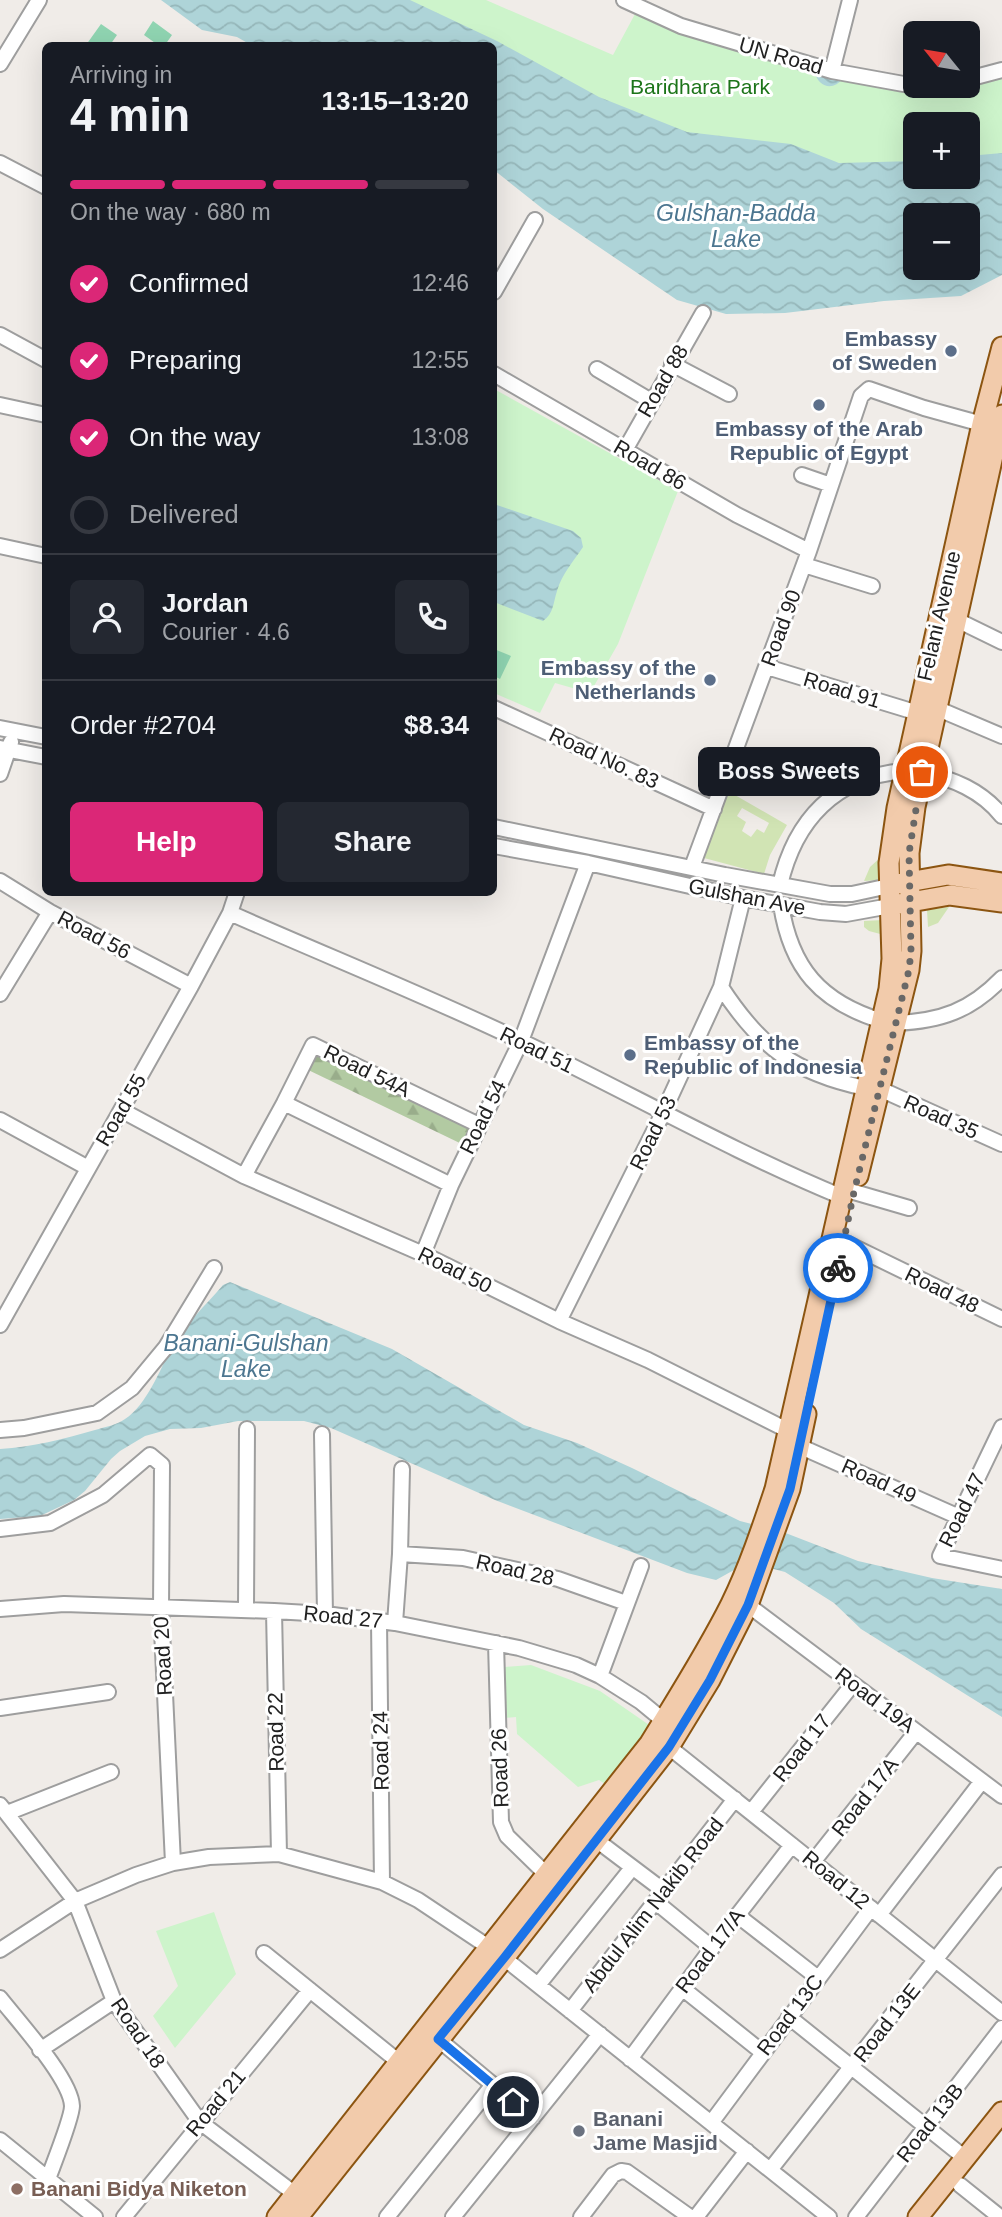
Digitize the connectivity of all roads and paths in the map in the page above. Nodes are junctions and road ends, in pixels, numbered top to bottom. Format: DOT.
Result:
graph roads {
  1 [pos="39,0"];
  2 [pos="850,0"];
  3 [pos="629,1"];
  4 [pos="0,64"];
  5 [pos="1002,69"];
  6 [pos="832,71"];
  7 [pos="980,75"];
  8 [pos="903,84"];
  9 [pos="0,163"];
  10 [pos="42,185"];
  11 [pos="535,220"];
  12 [pos="497,287"];
  13 [pos="703,313"];
  14 [pos="0,335"];
  15 [pos="1002,347"];
  16 [pos="42,358"];
  17 [pos="673,364"];
  18 [pos="597,369"];
  19 [pos="497,376"];
  20 [pos="729,394"];
  21 [pos="651,401"];
  22 [pos="0,405"];
  23 [pos="42,414"];
  24 [pos="996,425"];
  25 [pos="625,450"];
  26 [pos="802,475"];
  27 [pos="831,485"];
  28 [pos="0,546"];
  29 [pos="42,555"];
  30 [pos="807,558"];
  31 [pos="872,586"];
  32 [pos="957,620"];
  33 [pos="1002,642"];
  34 [pos="767,667"];
  35 [pos="497,709"];
  36 [pos="927,711"];
  37 [pos="7,729"];
  38 [pos="42,736"];
  39 [pos="1002,736"];
  40 [pos="4,748"];
  41 [pos="42,756"];
  42 [pos="913,772"];
  43 [pos="0,774"];
  44 [pos="714,809"];
  45 [pos="1002,816"];
  46 [pos="497,828"];
  47 [pos="497,847"];
  48 [pos="589,863"];
  49 [pos="692,867"];
  50 [pos="0,881"];
  51 [pos="909,881"];
  52 [pos="1002,883"];
  53 [pos="780,885"];
  54 [pos="889,886"];
  55 [pos="236,896"];
  56 [pos="743,898"];
  57 [pos="910,902"];
  58 [pos="1002,902"];
  59 [pos="781,905"];
  60 [pos="890,906"];
  61 [pos="50,912"];
  62 [pos="230,913"];
  63 [pos="1002,978"];
  64 [pos="191,986"];
  65 [pos="722,987"];
  66 [pos="0,994"];
  67 [pos="889,1022"];
  68 [pos="521,1041"];
  69 [pos="873,1089"];
  70 [pos="284,1103"];
  71 [pos="121,1110"];
  72 [pos="663,1113"];
  73 [pos="0,1120"];
  74 [pos="479,1125"];
  75 [pos="1002,1144"];
  76 [pos="88,1168"];
  77 [pos="244,1176"];
  78 [pos="451,1185"];
  79 [pos="847,1194"];
  80 [pos="909,1208"];
  81 [pos="844,1242"];
  82 [pos="423,1254"];
  83 [pos="214,1268"];
  84 [pos="1002,1320"];
  85 [pos="559,1321"];
  86 [pos="0,1325"];
  87 [pos="1002,1427"];
  88 [pos="247,1429"];
  89 [pos="0,1430"];
  90 [pos="322,1434"];
  91 [pos="791,1439"];
  92 [pos="402,1469"];
  93 [pos="772,1517"];
  94 [pos="959,1517"];
  95 [pos="0,1530"];
  96 [pos="400,1554"];
  97 [pos="641,1566"];
  98 [pos="1002,1569"];
  99 [pos="740,1602"];
  100 [pos="626,1603"];
  101 [pos="0,1609"];
  102 [pos="161,1609"];
  103 [pos="246,1610"];
  104 [pos="274,1611"];
  105 [pos="325,1614"];
  106 [pos="379,1621"];
  107 [pos="395,1623"];
  108 [pos="496,1643"];
  109 [pos="600,1676"];
  110 [pos="853,1684"];
  111 [pos="108,1692"];
  112 [pos="0,1708"];
  113 [pos="916,1732"];
  114 [pos="670,1733"];
  115 [pos="111,1772"];
  116 [pos="982,1781"];
  117 [pos="1002,1796"];
  118 [pos="735,1799"];
  119 [pos="4,1809"];
  120 [pos="751,1812"];
  121 [pos="595,1839"];
  122 [pos="792,1845"];
  123 [pos="279,1854"];
  124 [pos="813,1862"];
  125 [pos="173,1863"];
  126 [pos="632,1868"];
  127 [pos="547,1875"];
  128 [pos="1002,1875"];
  129 [pos="382,1882"];
  130 [pos="989,1893"];
  131 [pos="660,1897"];
  132 [pos="75,1901"];
  133 [pos="1002,1902"];
  134 [pos="875,1911"];
  135 [pos="737,1915"];
  136 [pos="712,1948"];
  137 [pos="0,1950"];
  138 [pos="264,1953"];
  139 [pos="497,1953"];
  140 [pos="936,1960"];
  141 [pos="818,1978"];
  142 [pos="538,1986"];
  143 [pos="682,1988"];
  144 [pos="310,1990"];
  145 [pos="0,1998"];
  146 [pos="114,2001"];
  147 [pos="570,2011"];
  148 [pos="1002,2013"];
  149 [pos="789,2017"];
  150 [pos="1002,2028"];
  151 [pos="600,2034"];
  152 [pos="438,2039"];
  153 [pos="40,2050"];
  154 [pos="762,2052"];
  155 [pos="630,2059"];
  156 [pos="399,2062"];
  157 [pos="851,2068"];
  158 [pos="492,2085"];
  159 [pos="1002,2112"];
  160 [pos="533,2118"];
  161 [pos="200,2122"];
  162 [pos="710,2123"];
  163 [pos="927,2127"];
  164 [pos="1002,2132"];
  165 [pos="0,2140"];
  166 [pos="747,2151"];
  167 [pos="965,2158"];
  168 [pos="770,2170"];
  169 [pos="48,2179"];
  170 [pos="960,2185"];
  171 [pos="295,2194"];
  172 [pos="95,2217"];
  173 [pos="124,2217"];
  174 [pos="277,2217"];
  175 [pos="298,2217"];
  176 [pos="387,2217"];
  177 [pos="453,2217"];
  178 [pos="581,2217"];
  179 [pos="690,2217"];
  180 [pos="696,2217"];
  181 [pos="829,2217"];
  182 [pos="856,2217"];
  183 [pos="918,2217"];
  184 [pos="934,2217"];
  185 [pos="1000,2217"];
  1 -- 4 [label="street"];
  2 -- 6 [label="street"];
  3 -- 6 [label="street, UN Road"];
  5 -- 7 [label="street"];
  6 -- 8 [label="street, UN Road"];
  9 -- 10 [label="street"];
  11 -- 12 [label="street"];
  13 -- 17 [label="street, Road 88"];
  14 -- 16 [label="street"];
  15 -- 24 [label="main road, Felani Avenue"];
  17 -- 20 [label="street"];
  17 -- 21 [label="street, Road 88"];
  18 -- 21 [label="street"];
  19 -- 25 [label="street, Road 86"];
  21 -- 25 [label="street, Road 88"];
  22 -- 23 [label="street"];
  24 -- 27 [label="street, Road 90"];
  24 -- 32 [label="main road, Felani Avenue"];
  24 -- 36 [label="main road, Felani Avenue"];
  25 -- 30 [label="street, Road 86"];
  26 -- 27 [label="street"];
  27 -- 30 [label="street, Road 90"];
  28 -- 29 [label="street"];
  30 -- 31 [label="street, Road 86"];
  30 -- 34 [label="street, Road 90"];
  32 -- 33 [label="street"];
  32 -- 36 [label="main road, Felani Avenue"];
  34 -- 36 [label="street, Road 91"];
  34 -- 44 [label="street, Road 90"];
  35 -- 44 [label="street, Road No. 83"];
  36 -- 39 [label="street, Road 91"];
  36 -- 42 [label="main road, Felani Avenue"];
  37 -- 38 [label="street"];
  37 -- 40 [label="street"];
  40 -- 41 [label="street"];
  40 -- 43 [label="street"];
  42 -- 45 [label="street"];
  42 -- 51 [label="main road, Felani Avenue"];
  42 -- 53 [label="street"];
  42 -- 54 [label="main road, Felani Avenue"];
  44 -- 49 [label="street, Road 90"];
  46 -- 49 [label="street, Gulshan Ave"];
  47 -- 48 [label="street, Gulshan Ave"];
  48 -- 56 [label="street, Gulshan Ave"];
  48 -- 68 [label="street, Road 54"];
  49 -- 53 [label="street, Gulshan Ave"];
  50 -- 61 [label="street, Road 56"];
  51 -- 52 [label="main road, Gulshan Ave"];
  51 -- 54 [label="main road, Gulshan Ave"];
  51 -- 57 [label="main road, Felani Avenue"];
  53 -- 54 [label="street, Gulshan Ave"];
  54 -- 60 [label="main road, Felani Avenue"];
  55 -- 62 [label="street, Road 55"];
  56 -- 59 [label="street, Gulshan Ave"];
  56 -- 65 [label="street, Road 53"];
  57 -- 58 [label="main road, Gulshan Ave"];
  57 -- 60 [label="main road, Gulshan Ave"];
  57 -- 67 [label="main road, Felani Avenue"];
  59 -- 60 [label="street, Gulshan Ave"];
  59 -- 67 [label="street"];
  60 -- 67 [label="main road, Felani Avenue"];
  61 -- 64 [label="street, Road 56"];
  61 -- 66 [label="street"];
  62 -- 64 [label="street, Road 55"];
  62 -- 68 [label="street, Road 51"];
  63 -- 67 [label="street"];
  64 -- 71 [label="street, Road 55"];
  65 -- 69 [label="street, Road 35"];
  65 -- 72 [label="street, Road 53"];
  67 -- 69 [label="main road"];
  68 -- 72 [label="street, Road 51"];
  68 -- 74 [label="street, Road 54"];
  69 -- 75 [label="street, Road 35"];
  69 -- 79 [label="main road"];
  70 -- 74 [label="street, Road 54A"];
  70 -- 77 [label="street, Road 54A"];
  70 -- 78 [label="street"];
  71 -- 76 [label="street, Road 55"];
  71 -- 77 [label="street, Road 50"];
  72 -- 79 [label="street, Road 51"];
  72 -- 85 [label="street, Road 53"];
  73 -- 76 [label="street"];
  74 -- 78 [label="street, Road 54"];
  76 -- 86 [label="street, Road 55"];
  77 -- 82 [label="street, Road 50"];
  78 -- 82 [label="street, Road 54"];
  79 -- 80 [label="street, Road 51"];
  79 -- 81 [label="main road"];
  79 -- 91 [label="main road"];
  81 -- 84 [label="street, Road 48"];
  81 -- 91 [label="main road"];
  82 -- 85 [label="street, Road 50"];
  83 -- 89 [label="street"];
  85 -- 91 [label="street, Road 50"];
  87 -- 94 [label="street, Road 47"];
  88 -- 103 [label="street"];
  90 -- 105 [label="street"];
  91 -- 93 [label="main road"];
  91 -- 94 [label="street, Road 49"];
  92 -- 96 [label="street"];
  93 -- 99 [label="main road"];
  93 -- 99 [label="main road"];
  94 -- 98 [label="street, Road 47"];
  95 -- 102 [label="street, Road 20"];
  96 -- 100 [label="street, Road 28"];
  96 -- 107 [label="street"];
  97 -- 100 [label="street"];
  99 -- 110 [label="street, Road 19A"];
  99 -- 114 [label="main road"];
  100 -- 109 [label="street"];
  101 -- 102 [label="street, Road 27"];
  102 -- 103 [label="street, Road 27"];
  102 -- 125 [label="street, Road 20"];
  103 -- 104 [label="street, Road 27"];
  104 -- 105 [label="street, Road 27"];
  104 -- 123 [label="street, Road 22"];
  105 -- 106 [label="street, Road 27"];
  106 -- 107 [label="street, Road 27"];
  106 -- 129 [label="street, Road 24"];
  107 -- 108 [label="street, Road 27"];
  108 -- 109 [label="street, Road 27"];
  108 -- 127 [label="street, Road 26"];
  109 -- 114 [label="street, Road 27"];
  110 -- 113 [label="street, Road 19A"];
  110 -- 120 [label="street, Road 17"];
  111 -- 112 [label="street"];
  113 -- 116 [label="street, Road 19A"];
  113 -- 124 [label="street, Road 17A"];
  114 -- 118 [label="street, Road 12"];
  114 -- 121 [label="main road"];
  114 -- 127 [label="main road"];
  115 -- 119 [label="street"];
  116 -- 117 [label="street, Road 19A"];
  116 -- 134 [label="street, Road 13C"];
  118 -- 120 [label="street, Road 12"];
  118 -- 131 [label="street, Abdul Alim Nakib Road"];
  119 -- 132 [label="street, Road 18"];
  120 -- 122 [label="street, Road 12"];
  121 -- 126 [label="street"];
  121 -- 139 [label="main road"];
  122 -- 124 [label="street, Road 12"];
  122 -- 135 [label="street, Road 17/A"];
  123 -- 125 [label="street"];
  123 -- 129 [label="street"];
  124 -- 134 [label="street, Road 12"];
  125 -- 132 [label="street"];
  126 -- 131 [label="street"];
  126 -- 142 [label="street"];
  127 -- 139 [label="main road"];
  128 -- 130 [label="street, Road 13E"];
  129 -- 139 [label="street"];
  130 -- 133 [label="street"];
  130 -- 140 [label="street, Road 13E"];
  131 -- 136 [label="street"];
  131 -- 147 [label="street, Abdul Alim Nakib Road"];
  132 -- 137 [label="street"];
  132 -- 146 [label="street, Road 18"];
  134 -- 140 [label="street, Road 12"];
  134 -- 141 [label="street, Road 13C"];
  135 -- 136 [label="street, Road 17/A"];
  135 -- 141 [label="street"];
  136 -- 143 [label="street, Road 17/A"];
  138 -- 144 [label="street"];
  139 -- 142 [label="street"];
  139 -- 152 [label="main road"];
  139 -- 156 [label="main road"];
  140 -- 148 [label="street, Road 12"];
  140 -- 157 [label="street, Road 13E"];
  141 -- 149 [label="street, Road 13C"];
  142 -- 147 [label="street"];
  143 -- 154 [label="street"];
  143 -- 155 [label="street, Road 17/A"];
  144 -- 156 [label="street"];
  144 -- 161 [label="street, Road 21"];
  145 -- 153 [label="street"];
  146 -- 153 [label="street"];
  146 -- 161 [label="street, Road 18"];
  147 -- 151 [label="street"];
  149 -- 154 [label="street, Road 13C"];
  149 -- 157 [label="street"];
  150 -- 163 [label="street, Road 13B"];
  151 -- 155 [label="street"];
  151 -- 160 [label="street"];
  152 -- 158 [label="street"];
  152 -- 175 [label="main road"];
  153 -- 169 [label="street"];
  154 -- 162 [label="street, Road 13C"];
  155 -- 162 [label="street"];
  156 -- 171 [label="main road"];
  157 -- 163 [label="street"];
  157 -- 168 [label="street, Road 13E"];
  158 -- 160 [label="street"];
  158 -- 176 [label="street"];
  159 -- 167 [label="main road"];
  160 -- 177 [label="street"];
  161 -- 171 [label="street, Road 18"];
  161 -- 173 [label="street, Road 21"];
  162 -- 166 [label="street"];
  163 -- 167 [label="street"];
  163 -- 182 [label="street, Road 13B"];
  164 -- 170 [label="main road"];
  165 -- 169 [label="street"];
  166 -- 168 [label="street"];
  166 -- 180 [label="street"];
  167 -- 183 [label="main road"];
  168 -- 181 [label="street"];
  169 -- 172 [label="street"];
  170 -- 184 [label="main road"];
  170 -- 185 [label="street"];
  171 -- 174 [label="main road"];
  178 -- 179 [label="street"];
}
